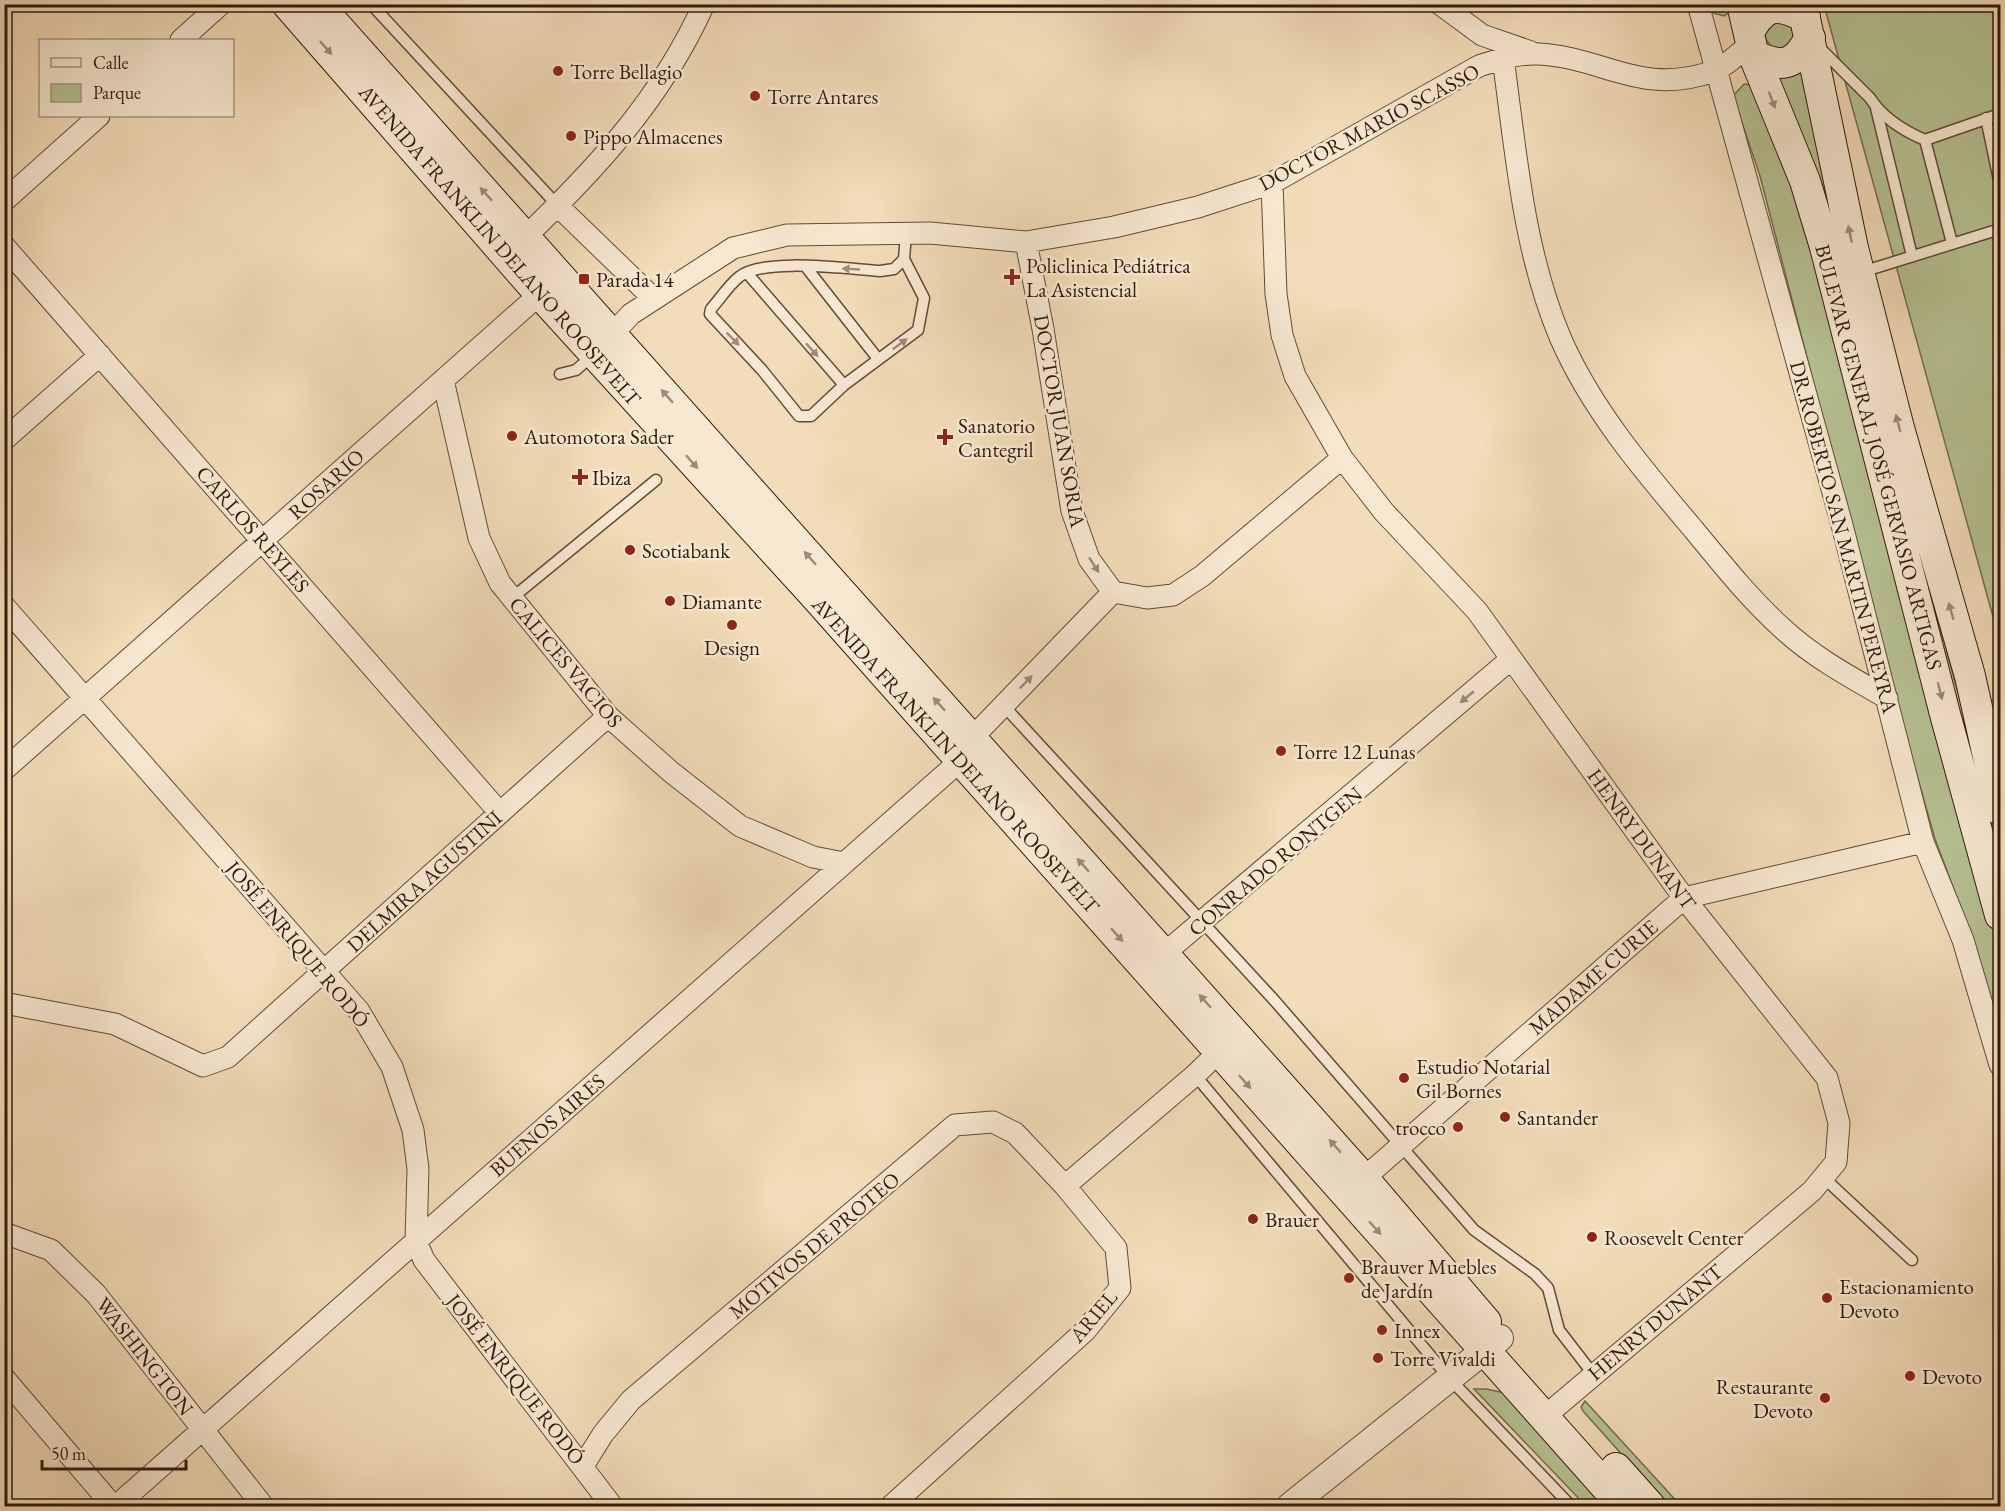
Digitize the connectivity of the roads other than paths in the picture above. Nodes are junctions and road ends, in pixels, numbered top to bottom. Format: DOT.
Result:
graph roads {
  1 [pos="221,4"];
  2 [pos="287,4"];
  3 [pos="317,4"];
  4 [pos="371,4"];
  5 [pos="704,4"];
  6 [pos="1440,4"];
  7 [pos="1698,4"];
  8 [pos="1806,20"];
  9 [pos="1749,34"];
  10 [pos="182,39"];
  11 [pos="1537,54"];
  12 [pos="1503,58"];
  13 [pos="1715,70"];
  14 [pos="1876,108"];
  15 [pos="2001,114"];
  16 [pos="98,117"];
  17 [pos="1986,118"];
  18 [pos="1925,140"];
  19 [pos="1272,183"];
  20 [pos="2001,185"];
  21 [pos="4,201"];
  22 [pos="559,207"];
  23 [pos="2001,229"];
  24 [pos="906,234"];
  25 [pos="1026,242"];
  26 [pos="1952,243"];
  27 [pos="4,246"];
  28 [pos="516,246"];
  29 [pos="1912,256"];
  30 [pos="904,259"];
  31 [pos="806,267"];
  32 [pos="747,273"];
  33 [pos="1859,273"];
  34 [pos="540,294"];
  35 [pos="654,299"];
  36 [pos="603,344"];
  37 [pos="100,355"];
  38 [pos="878,359"];
  39 [pos="560,374"];
  40 [pos="443,380"];
  41 [pos="844,385"];
  42 [pos="4,440"];
  43 [pos="1342,458"];
  44 [pos="656,480"];
  45 [pos="262,540"];
  46 [pos="1113,592"];
  47 [pos="512,598"];
  48 [pos="4,606"];
  49 [pos="1511,659"];
  50 [pos="85,698"];
  51 [pos="1887,698"];
  52 [pos="1004,706"];
  53 [pos="608,717"];
  54 [pos="966,750"];
  55 [pos="4,770"];
  56 [pos="2001,810"];
  57 [pos="500,813"];
  58 [pos="1923,842"];
  59 [pos="844,863"];
  60 [pos="1684,898"];
  61 [pos="2001,915"];
  62 [pos="1202,923"];
  63 [pos="1155,962"];
  64 [pos="325,970"];
  65 [pos="4,1003"];
  66 [pos="1227,1044"];
  67 [pos="2001,1065"];
  68 [pos="1195,1075"];
  69 [pos="1399,1146"];
  70 [pos="1823,1177"];
  71 [pos="1065,1186"];
  72 [pos="1355,1187"];
  73 [pos="4,1233"];
  74 [pos="416,1241"];
  75 [pos="1912,1260"];
  76 [pos="1492,1345"];
  77 [pos="1593,1374"];
  78 [pos="4,1378"];
  79 [pos="1450,1379"];
  80 [pos="1552,1410"];
  81 [pos="202,1430"];
  82 [pos="584,1466"];
  83 [pos="115,1506"];
  84 [pos="263,1506"];
  85 [pos="612,1506"];
  86 [pos="891,1506"];
  87 [pos="1290,1506"];
  88 [pos="1571,1506"];
  89 [pos="1623,1506"];
  90 [pos="1650,1506"];
  1 -- 10 [label="street"];
  2 -- 28 [label="main road, AVENIDA FRANKLIN DELANO ROOSEVELT, one-way"];
  28 -- 3 [label="main road, AVENIDA FRANKLIN DELANO ROOSEVELT, one-way"];
  4 -- 22 [label="lane"];
  5 -- 22 [label="street"];
  6 -- 11 [label="street"];
  7 -- 13 [label="street, DR.ROBERTO SAN MARTIN PEREYRA"];
  8 -- 9 [label="main road"];
  8 -- 9 [label="main road"];
  8 -- 14 [label="lane"];
  33 -- 8 [label="main road, BULEVAR GENERAL JOSÉ GERVASIO ARTIGAS, one-way"];
  9 -- 13 [label="street, DOCTOR MARIO SCASSO"];
  9 -- 61 [label="main road, BULEVAR GENERAL JOSÉ GERVASIO ARTIGAS, one-way"];
  11 -- 12 [label="street, DOCTOR MARIO SCASSO"];
  11 -- 13 [label="street, DOCTOR MARIO SCASSO"];
  12 -- 19 [label="street, DOCTOR MARIO SCASSO"];
  12 -- 51 [label="street"];
  13 -- 51 [label="street, DR.ROBERTO SAN MARTIN PEREYRA"];
  14 -- 18 [label="lane"];
  14 -- 29 [label="lane"];
  15 -- 17 [label="lane"];
  16 -- 21 [label="street"];
  17 -- 18 [label="lane"];
  17 -- 20 [label="lane"];
  18 -- 26 [label="lane"];
  19 -- 25 [label="street, DOCTOR MARIO SCASSO"];
  19 -- 43 [label="street, HENRY DUNANT"];
  22 -- 28 [label="street"];
  22 -- 35 [label="street"];
  23 -- 26 [label="lane"];
  24 -- 25 [label="street, DOCTOR MARIO SCASSO"];
  24 -- 30 [label="lane"];
  24 -- 35 [label="street, DOCTOR MARIO SCASSO"];
  25 -- 46 [label="street, DOCTOR JUAN SORIA, one-way"];
  26 -- 29 [label="lane"];
  27 -- 37 [label="street, CARLOS REYLES"];
  28 -- 34 [label="main road, AVENIDA FRANKLIN DELANO ROOSEVELT"];
  28 -- 36 [label="main road, AVENIDA FRANKLIN DELANO ROOSEVELT"];
  29 -- 33 [label="lane"];
  30 -- 31 [label="lane, one-way"];
  38 -- 30 [label="lane, one-way"];
  31 -- 32 [label="lane"];
  31 -- 38 [label="lane"];
  32 -- 41 [label="lane, one-way"];
  32 -- 41 [label="lane, one-way"];
  56 -- 33 [label="main road, BULEVAR GENERAL JOSÉ GERVASIO ARTIGAS, one-way"];
  34 -- 36 [label="main road, AVENIDA FRANKLIN DELANO ROOSEVELT"];
  34 -- 40 [label="street, ROSARIO"];
  35 -- 36 [label="street, DOCTOR MARIO SCASSO"];
  36 -- 39 [label="lane"];
  36 -- 54 [label="main road, AVENIDA FRANKLIN DELANO ROOSEVELT"];
  37 -- 42 [label="street"];
  37 -- 45 [label="street, CARLOS REYLES"];
  38 -- 41 [label="lane"];
  40 -- 45 [label="street, ROSARIO"];
  40 -- 47 [label="street, CALICES VACIOS"];
  43 -- 46 [label="street"];
  43 -- 49 [label="street, HENRY DUNANT"];
  44 -- 47 [label="lane"];
  45 -- 50 [label="street, ROSARIO"];
  45 -- 57 [label="street, CARLOS REYLES"];
  52 -- 46 [label="street, BUENOS AIRES, one-way"];
  47 -- 53 [label="street, CALICES VACIOS"];
  48 -- 50 [label="street, JOSÉ ENRIQUE RODÓ"];
  49 -- 60 [label="street, HENRY DUNANT"];
  49 -- 62 [label="street, CONRADO RONTGEN, one-way"];
  50 -- 55 [label="street, ROSARIO"];
  50 -- 64 [label="street, JOSÉ ENRIQUE RODÓ"];
  51 -- 58 [label="street, DR.ROBERTO SAN MARTIN PEREYRA"];
  52 -- 54 [label="street, BUENOS AIRES"];
  52 -- 62 [label="lane"];
  53 -- 57 [label="street, DELMIRA AGUSTINI"];
  53 -- 59 [label="street, CALICES VACIOS"];
  54 -- 59 [label="street, BUENOS AIRES"];
  54 -- 63 [label="main road, AVENIDA FRANKLIN DELANO ROOSEVELT"];
  57 -- 64 [label="street, DELMIRA AGUSTINI"];
  58 -- 60 [label="street, MADAME CURIE"];
  58 -- 67 [label="street, DR.ROBERTO SAN MARTIN PEREYRA"];
  59 -- 74 [label="street, BUENOS AIRES"];
  60 -- 69 [label="street, MADAME CURIE"];
  60 -- 70 [label="street, HENRY DUNANT"];
  62 -- 63 [label="street, CONRADO RONTGEN"];
  62 -- 69 [label="lane"];
  63 -- 66 [label="main road, AVENIDA FRANKLIN DELANO ROOSEVELT"];
  64 -- 65 [label="street, DELMIRA AGUSTINI"];
  64 -- 74 [label="street, JOSÉ ENRIQUE RODÓ"];
  66 -- 68 [label="street"];
  66 -- 72 [label="main road, AVENIDA FRANKLIN DELANO ROOSEVELT"];
  68 -- 71 [label="street"];
  68 -- 79 [label="lane"];
  69 -- 72 [label="street, MADAME CURIE"];
  69 -- 77 [label="lane"];
  70 -- 75 [label="lane"];
  70 -- 77 [label="street, HENRY DUNANT"];
  71 -- 82 [label="street, MOTIVOS DE PROTEO"];
  71 -- 86 [label="street, ARIEL"];
  72 -- 76 [label="main road, AVENIDA FRANKLIN DELANO ROOSEVELT"];
  73 -- 81 [label="street, WASHINGTON"];
  74 -- 81 [label="street, BUENOS AIRES"];
  74 -- 82 [label="street, JOSÉ ENRIQUE RODÓ"];
  76 -- 79 [label="street"];
  76 -- 80 [label="main road, AVENIDA FRANKLIN DELANO ROOSEVELT"];
  77 -- 80 [label="street, HENRY DUNANT"];
  78 -- 83 [label="street"];
  79 -- 87 [label="street"];
  79 -- 88 [label="lane"];
  80 -- 89 [label="main road, AVENIDA FRANKLIN DELANO ROOSEVELT"];
  80 -- 90 [label="main road, AVENIDA FRANKLIN DELANO ROOSEVELT"];
  81 -- 83 [label="street, BUENOS AIRES"];
  81 -- 84 [label="street, WASHINGTON"];
  82 -- 85 [label="street, JOSÉ ENRIQUE RODÓ"];
}
